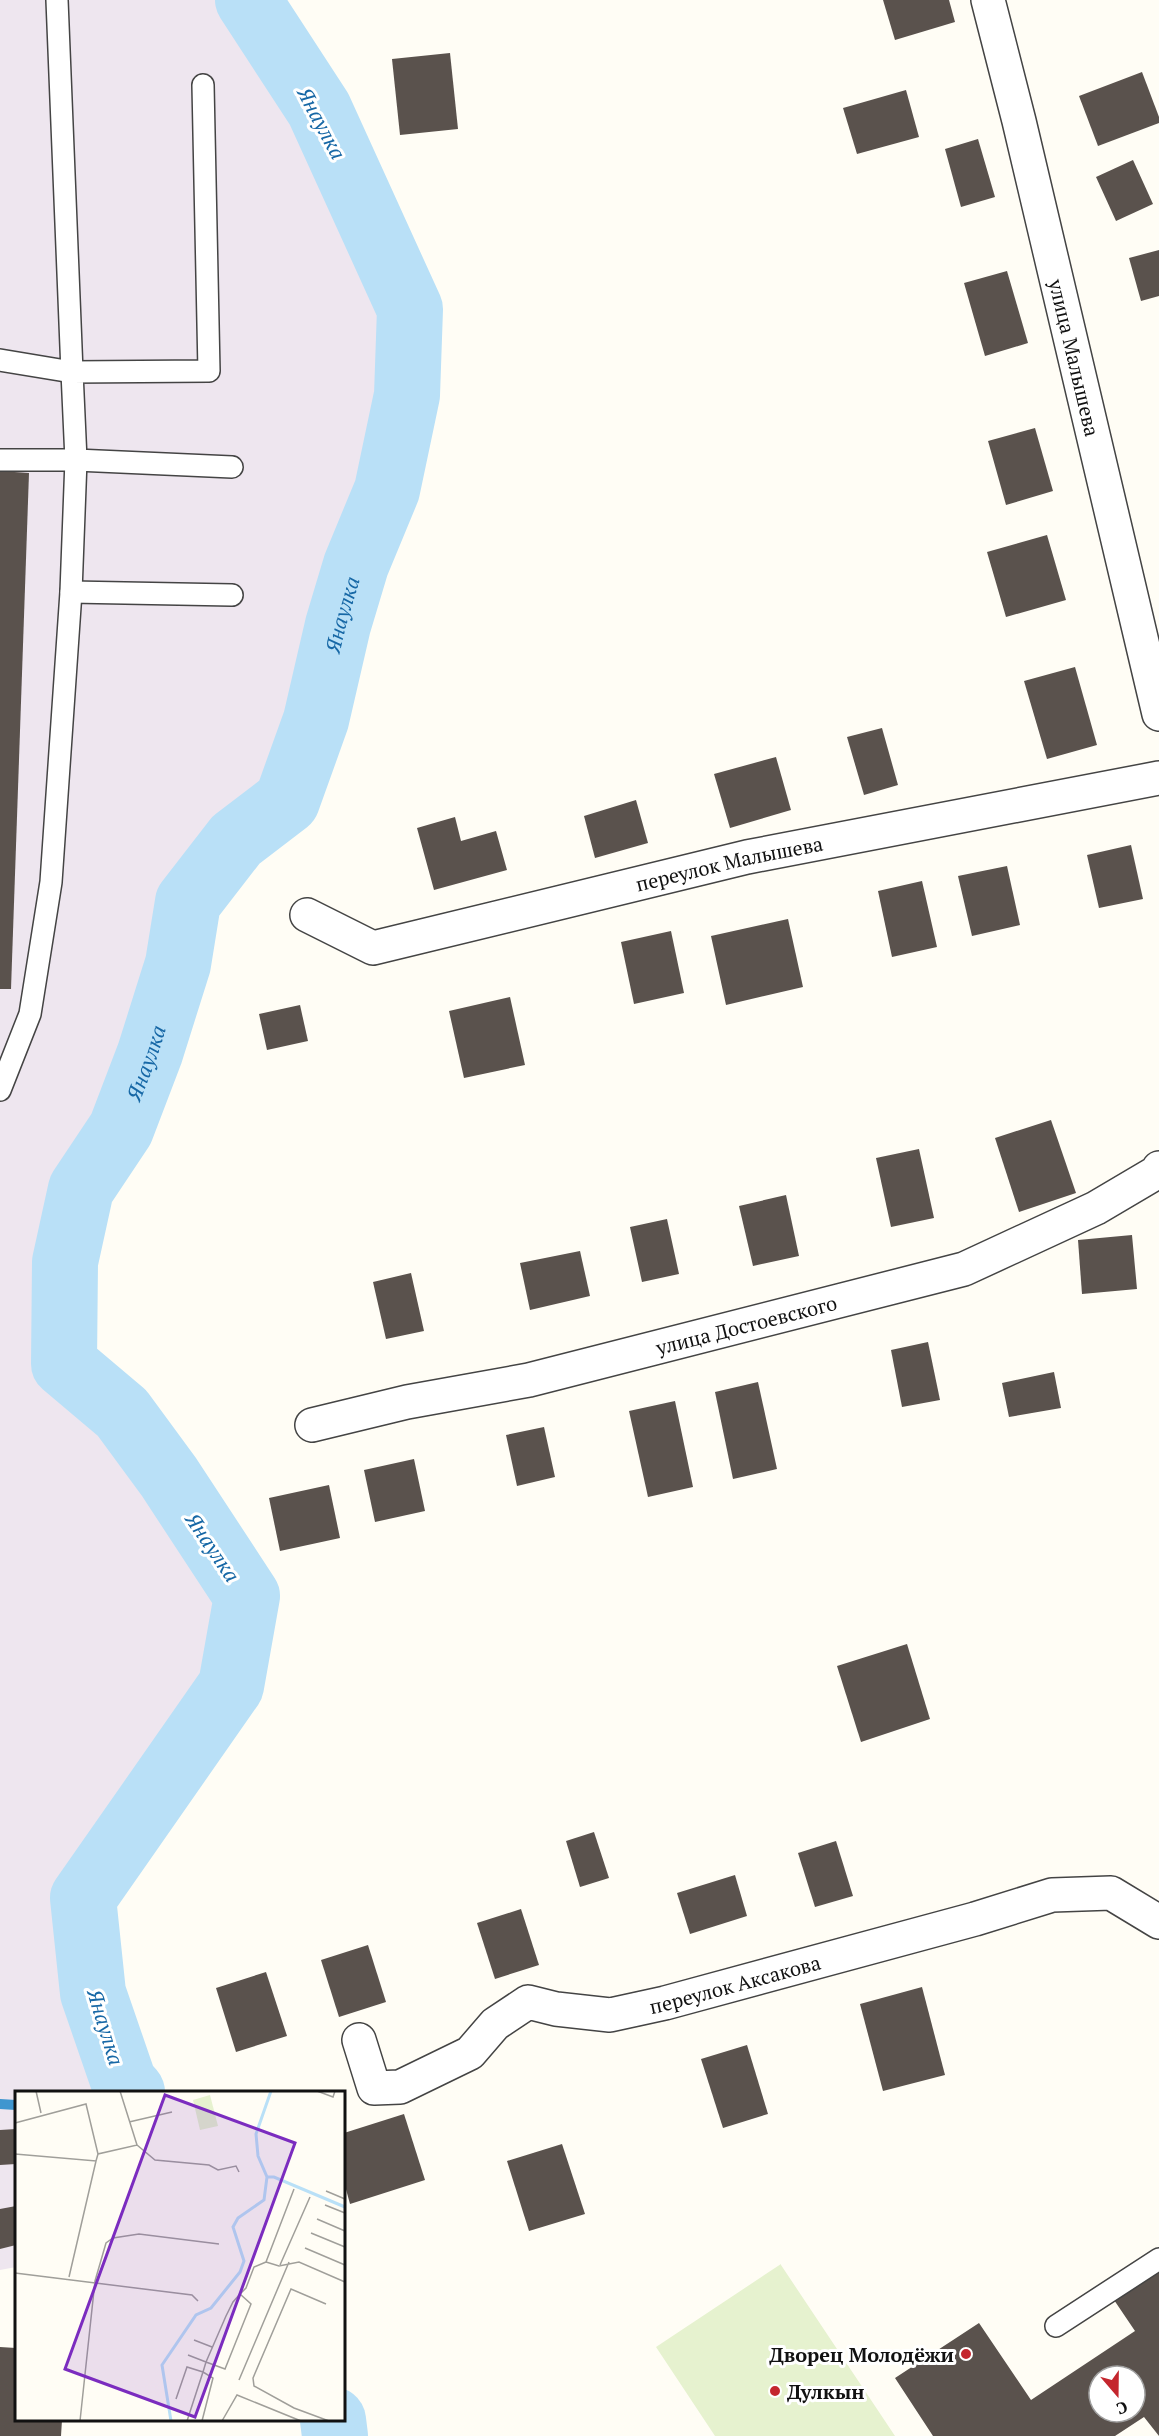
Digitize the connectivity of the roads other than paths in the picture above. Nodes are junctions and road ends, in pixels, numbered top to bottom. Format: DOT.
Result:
graph roads {
  1 [pos="57,0"];
  2 [pos="988,0"];
  3 [pos="203,85"];
  4 [pos="0,360"];
  5 [pos="72,372"];
  6 [pos="0,460"];
  7 [pos="76,460"];
  8 [pos="232,467"];
  9 [pos="71,592"];
  10 [pos="232,595"];
  11 [pos="1159,714"];
  12 [pos="1159,778"];
  13 [pos="307,915"];
  14 [pos="0,1089"];
  15 [pos="1159,1168"];
  16 [pos="312,1425"];
  17 [pos="1159,1922"];
  18 [pos="359,2040"];
  19 [pos="1159,2259"];
  20 [pos="1056,2326"];
  1 -- 5 [label="lane"];
  2 -- 11 [label="street, улица Малышева"];
  3 -- 5 [label="lane"];
  4 -- 5 [label="lane"];
  5 -- 7 [label="lane"];
  6 -- 7 [label="lane"];
  7 -- 8 [label="lane"];
  7 -- 9 [label="lane"];
  9 -- 10 [label="lane"];
  9 -- 14 [label="lane"];
  12 -- 13 [label="street, переулок Малышева"];
  15 -- 16 [label="street, улица Достоевского"];
  17 -- 18 [label="street, переулок Аксакова"];
  19 -- 20 [label="lane"];
}
